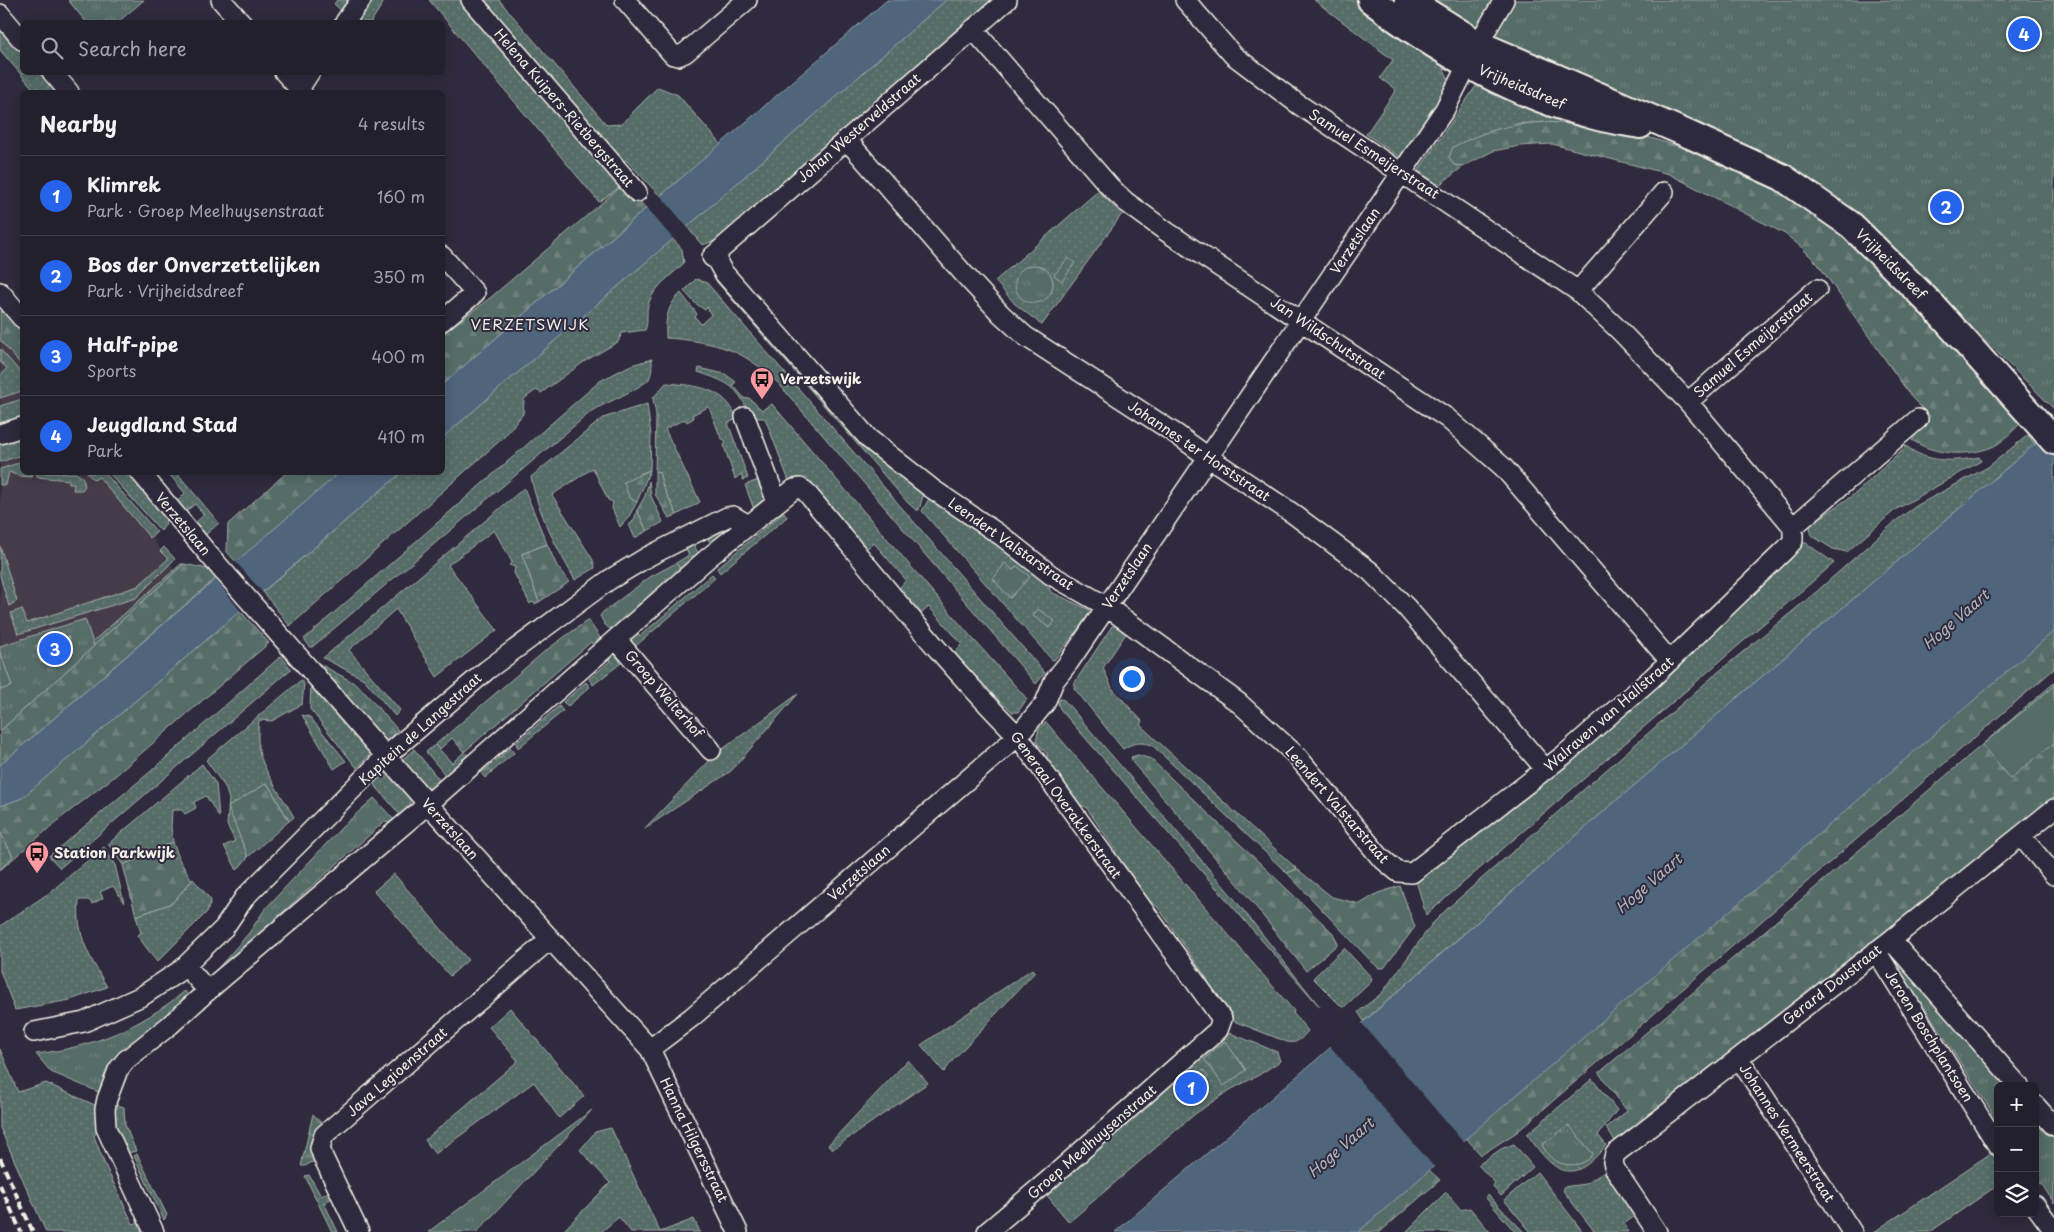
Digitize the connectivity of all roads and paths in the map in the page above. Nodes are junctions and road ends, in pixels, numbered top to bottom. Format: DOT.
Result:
graph roads {
  1 [pos="221,0"];
  2 [pos="361,0"];
  3 [pos="471,0"];
  4 [pos="625,0"];
  5 [pos="747,0"];
  6 [pos="1007,0"];
  7 [pos="1184,0"];
  8 [pos="1371,0"];
  9 [pos="1408,0"];
  10 [pos="1504,0"];
  11 [pos="0,14"];
  12 [pos="239,20"];
  13 [pos="346,20"];
  14 [pos="973,29"];
  15 [pos="20,38"];
  16 [pos="1473,55"];
  17 [pos="55,75"];
  18 [pos="286,75"];
  19 [pos="308,75"];
  20 [pos="67,90"];
  21 [pos="298,90"];
  22 [pos="300,90"];
  23 [pos="846,139"];
  24 [pos="1402,172"];
  25 [pos="637,192"];
  26 [pos="1664,192"];
  27 [pos="715,254"];
  28 [pos="445,259"];
  29 [pos="1817,289"];
  30 [pos="1578,291"];
  31 [pos="0,292"];
  32 [pos="20,316"];
  33 [pos="445,318"];
  34 [pos="1302,320"];
  35 [pos="1688,402"];
  36 [pos="745,417"];
  37 [pos="1918,419"];
  38 [pos="20,428"];
  39 [pos="0,434"];
  40 [pos="2054,441"];
  41 [pos="1208,458"];
  42 [pos="142,475"];
  43 [pos="783,498"];
  44 [pos="748,525"];
  45 [pos="1793,527"];
  46 [pos="691,534"];
  47 [pos="709,557"];
  48 [pos="1106,606"];
  49 [pos="616,639"];
  50 [pos="1670,661"];
  51 [pos="1018,736"];
  52 [pos="711,750"];
  53 [pos="386,756"];
  54 [pos="1546,770"];
  55 [pos="428,804"];
  56 [pos="2054,809"];
  57 [pos="2020,836"];
  58 [pos="1398,872"];
  59 [pos="2054,875"];
  60 [pos="550,939"];
  61 [pos="1884,945"];
  62 [pos="186,966"];
  63 [pos="208,991"];
  64 [pos="1218,1030"];
  65 [pos="34,1032"];
  66 [pos="650,1049"];
  67 [pos="1739,1058"];
  68 [pos="2015,1082"];
  69 [pos="2039,1109"];
  70 [pos="2054,1126"];
  71 [pos="1994,1139"];
  72 [pos="2039,1210"];
  73 [pos="2054,1231"];
  74 [pos="154,1232"];
  75 [pos="359,1232"];
  76 [pos="736,1232"];
  77 [pos="987,1232"];
  78 [pos="1657,1232"];
  79 [pos="1852,1232"];
  1 -- 12 [label="street"];
  2 -- 13 [label="street"];
  3 -- 25 [label="street, Helena Kuipers-Rietbergstraat"];
  4 -- 5 [label="street"];
  6 -- 14 [label="street, Johan Westerveldstraat"];
  7 -- 24 [label="street, Samuel Esmeijerstraat"];
  8 -- 16 [label="main road, Vrijheidsdreef"];
  9 -- 16 [label="main road, Vrijheidsdreef"];
  10 -- 16 [label="street, Verzetslaan"];
  11 -- 15 [label="street"];
  14 -- 23 [label="street, Johan Westerveldstraat"];
  14 -- 34 [label="street, Jan Wildschutstraat"];
  16 -- 24 [label="street, Verzetslaan"];
  16 -- 40 [label="main road, Vrijheidsdreef"];
  17 -- 20 [label="street"];
  18 -- 21 [label="street"];
  19 -- 22 [label="street"];
  23 -- 27 [label="street, Johan Westerveldstraat"];
  23 -- 41 [label="street, Johannes ter Horststraat"];
  24 -- 30 [label="street, Samuel Esmeijerstraat"];
  24 -- 34 [label="street, Verzetslaan"];
  26 -- 30 [label="street"];
  27 -- 48 [label="street, Leendert Valstarstraat"];
  28 -- 33 [label="street"];
  29 -- 35 [label="street, Samuel Esmeijerstraat"];
  30 -- 35 [label="street, Samuel Esmeijerstraat"];
  31 -- 32 [label="street"];
  34 -- 41 [label="street, Verzetslaan"];
  34 -- 50 [label="street, Jan Wildschutstraat"];
  35 -- 45 [label="street, Samuel Esmeijerstraat"];
  36 -- 43 [label="street"];
  37 -- 45 [label="street"];
  38 -- 39 [label="street"];
  41 -- 48 [label="street, Verzetslaan"];
  41 -- 54 [label="street, Johannes ter Horststraat"];
  42 -- 53 [label="street, Verzetslaan"];
  43 -- 44 [label="street"];
  43 -- 51 [label="street, Generaal Overakkerstraat"];
  44 -- 46 [label="street, Kapitein de Langestraat"];
  44 -- 47 [label="street"];
  45 -- 50 [label="street, Walraven van Hallstraat"];
  46 -- 47 [label="street"];
  46 -- 53 [label="street, Kapitein de Langestraat"];
  47 -- 49 [label="street"];
  48 -- 51 [label="street, Verzetslaan"];
  48 -- 58 [label="street, Leendert Valstarstraat"];
  49 -- 52 [label="street, Groep Welterhof"];
  49 -- 55 [label="street"];
  50 -- 54 [label="street, Walraven van Hallstraat"];
  51 -- 64 [label="street, Generaal Overakkerstraat"];
  51 -- 66 [label="street, Verzetslaan"];
  53 -- 55 [label="street, Verzetslaan"];
  53 -- 62 [label="street, Kapitein de Langestraat"];
  54 -- 58 [label="street, Walraven van Hallstraat"];
  55 -- 60 [label="street, Verzetslaan"];
  55 -- 63 [label="street"];
  56 -- 57 [label="street, Gerard Doustraat"];
  57 -- 59 [label="street"];
  57 -- 61 [label="street, Gerard Doustraat"];
  60 -- 66 [label="street, Verzetslaan"];
  60 -- 75 [label="street, Java Legioenstraat"];
  61 -- 67 [label="street, Gerard Doustraat"];
  61 -- 68 [label="street, Jeroen Boschplantsoen"];
  61 -- 71 [label="street, Jeroen Boschplantsoen"];
  62 -- 63 [label="street"];
  62 -- 65 [label="street, Kapitein de Langestraat"];
  63 -- 74 [label="street"];
  64 -- 77 [label="street, Groep Meelhuysenstraat"];
  66 -- 76 [label="street, Hanna Hilgersstraat"];
  67 -- 78 [label="street, Gerard Doustraat"];
  67 -- 79 [label="street, Johannes Vermeerstraat"];
  69 -- 70 [label="street"];
  72 -- 73 [label="street"];
}
